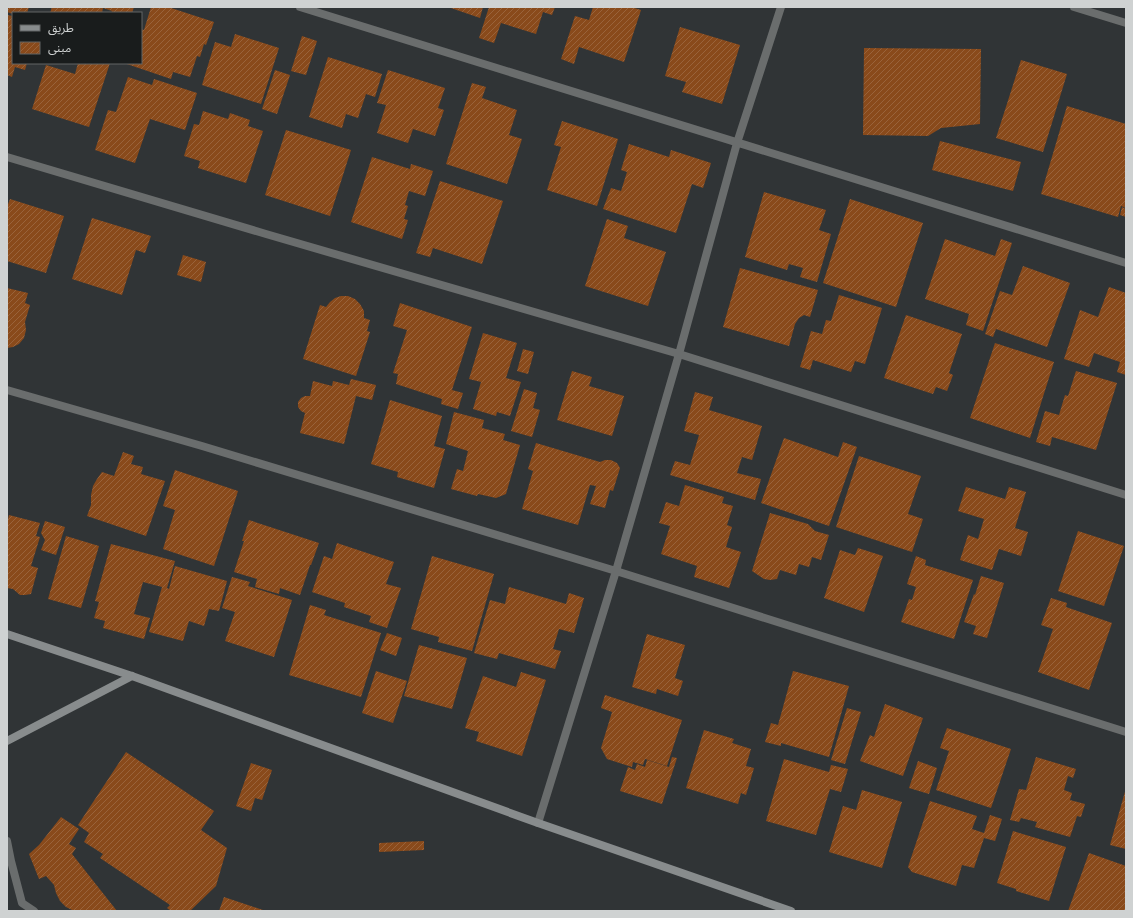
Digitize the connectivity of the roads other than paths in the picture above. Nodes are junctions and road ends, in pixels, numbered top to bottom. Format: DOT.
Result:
graph roads {
  1 [pos="300,7"];
  2 [pos="781,7"];
  3 [pos="1074,7"];
  4 [pos="1126,23"];
  5 [pos="737,143"];
  6 [pos="7,157"];
  7 [pos="1126,264"];
  8 [pos="679,354"];
  9 [pos="7,390"];
  10 [pos="1126,495"];
  11 [pos="616,571"];
  12 [pos="7,634"];
  13 [pos="132,676"];
  14 [pos="1126,732"];
  15 [pos="7,742"];
  16 [pos="538,823"];
  17 [pos="7,841"];
  18 [pos="34,911"];
  19 [pos="791,911"];
  1 -- 5 [label="street"];
  2 -- 5 [label="street"];
  3 -- 4 [label="street"];
  5 -- 7 [label="street"];
  5 -- 8 [label="street"];
  6 -- 8 [label="street"];
  8 -- 10 [label="street"];
  8 -- 11 [label="street"];
  9 -- 11 [label="street"];
  11 -- 14 [label="street"];
  11 -- 16 [label="street"];
  12 -- 13 [label="street"];
  13 -- 15 [label="street"];
  13 -- 16 [label="street"];
  16 -- 19 [label="street"];
  17 -- 18 [label="street"];
}
